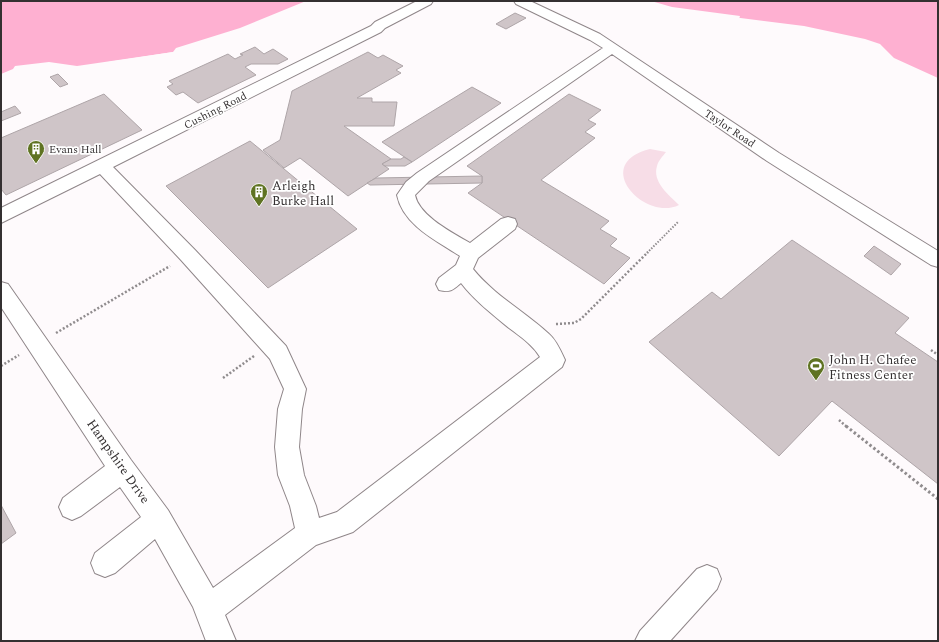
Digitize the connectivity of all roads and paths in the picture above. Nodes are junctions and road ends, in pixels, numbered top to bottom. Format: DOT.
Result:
graph roads {
  1 [pos="428,1"];
  2 [pos="520,1"];
  3 [pos="612,48"];
  4 [pos="102,166"];
  5 [pos="1,216"];
  6 [pos="678,222"];
  7 [pos="508,224"];
  8 [pos="938,260"];
  9 [pos="467,262"];
  10 [pos="168,267"];
  11 [pos="446,284"];
  12 [pos="1,290"];
  13 [pos="554,324"];
  14 [pos="38,344"];
  15 [pos="931,350"];
  16 [pos="938,355"];
  17 [pos="249,359"];
  18 [pos="1,366"];
  19 [pos="223,378"];
  20 [pos="839,420"];
  21 [pos="122,469"];
  22 [pos="938,499"];
  23 [pos="72,507"];
  24 [pos="159,519"];
  25 [pos="309,534"];
  26 [pos="105,563"];
  27 [pos="707,579"];
  28 [pos="205,604"];
  29 [pos="221,641"];
  30 [pos="650,641"];
  1 -- 4 [label="street, Cushing Road"];
  2 -- 3 [label="street, Taylor Road"];
  3 -- 8 [label="street, Taylor Road"];
  3 -- 9 [label="street"];
  4 -- 5 [label="street, Cushing Road"];
  4 -- 25 [label="street"];
  6 -- 13 [label="path"];
  7 -- 9 [label="street"];
  9 -- 11 [label="street"];
  9 -- 25 [label="street"];
  10 -- 14 [label="path"];
  12 -- 14 [label="street, Hampshire Drive"];
  14 -- 18 [label="path"];
  14 -- 21 [label="street, Hampshire Drive"];
  15 -- 16 [label="path"];
  17 -- 19 [label="path"];
  20 -- 22 [label="path"];
  21 -- 23 [label="street"];
  21 -- 24 [label="street, Hampshire Drive"];
  24 -- 26 [label="street"];
  24 -- 28 [label="street, Hampshire Drive"];
  25 -- 28 [label="street"];
  27 -- 30 [label="street"];
  28 -- 29 [label="street, Hampshire Drive"];
}
